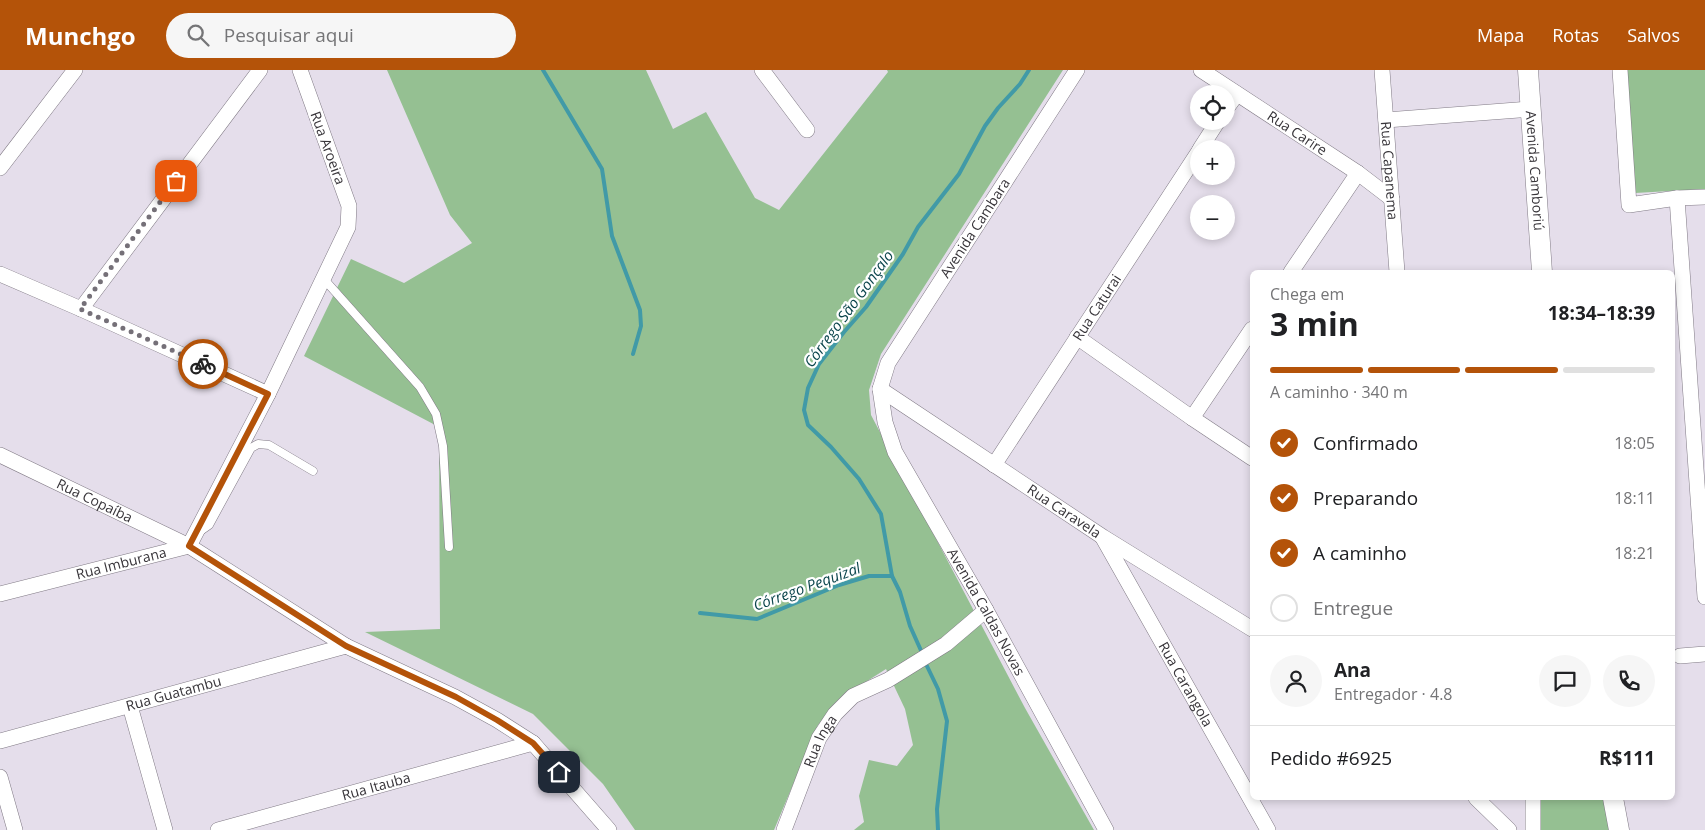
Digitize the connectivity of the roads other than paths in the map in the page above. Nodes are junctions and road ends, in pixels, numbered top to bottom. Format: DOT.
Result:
graph roads {
  1 [pos="75,70"];
  2 [pos="260,70"];
  3 [pos="300,70"];
  4 [pos="762,70"];
  5 [pos="1077,70"];
  6 [pos="1201,70"];
  7 [pos="1382,70"];
  8 [pos="1528,70"];
  9 [pos="1620,70"];
  10 [pos="1236,94"];
  11 [pos="1531,109"];
  12 [pos="1386,120"];
  13 [pos="807,130"];
  14 [pos="1190,165"];
  15 [pos="0,168"];
  16 [pos="1358,173"];
  17 [pos="1705,197"];
  18 [pos="1677,198"];
  19 [pos="1392,199"];
  20 [pos="1292,270"];
  21 [pos="1397,270"];
  22 [pos="1542,270"];
  23 [pos="0,274"];
  24 [pos="323,278"];
  25 [pos="80,309"];
  26 [pos="1250,332"];
  27 [pos="1077,336"];
  28 [pos="880,389"];
  29 [pos="268,394"];
  30 [pos="1698,412"];
  31 [pos="1192,418"];
  32 [pos="0,455"];
  33 [pos="1250,457"];
  34 [pos="994,465"];
  35 [pos="313,471"];
  36 [pos="1102,537"];
  37 [pos="193,540"];
  38 [pos="449,547"];
  39 [pos="0,594"];
  40 [pos="1705,597"];
  41 [pos="986,610"];
  42 [pos="1250,628"];
  43 [pos="346,646"];
  44 [pos="1705,654"];
  45 [pos="1680,656"];
  46 [pos="130,706"];
  47 [pos="0,741"];
  48 [pos="533,743"];
  49 [pos="0,777"];
  50 [pos="1250,798"];
  51 [pos="1251,800"];
  52 [pos="1478,800"];
  53 [pos="1533,800"];
  54 [pos="1612,800"];
  55 [pos="15,830"];
  56 [pos="165,830"];
  57 [pos="218,830"];
  58 [pos="609,830"];
  59 [pos="784,830"];
  60 [pos="1106,830"];
  61 [pos="1268,830"];
  62 [pos="1509,830"];
  63 [pos="1533,830"];
  64 [pos="1619,830"];
  1 -- 15 [label="street"];
  2 -- 25 [label="street"];
  3 -- 24 [label="street, Rua Aroeira"];
  4 -- 13 [label="street"];
  5 -- 28 [label="street, Avenida Cambara"];
  6 -- 10 [label="street, Rua Carire"];
  7 -- 12 [label="street, Rua Capanema"];
  8 -- 11 [label="street, Avenida Camboriú"];
  9 -- 18 [label="street"];
  10 -- 16 [label="street, Rua Carire"];
  11 -- 12 [label="street"];
  11 -- 22 [label="street, Avenida Camboriú"];
  12 -- 19 [label="street, Rua Capanema"];
  14 -- 27 [label="street, Rua Caturai"];
  16 -- 19 [label="street, Rua Carire"];
  16 -- 20 [label="street"];
  17 -- 18 [label="street"];
  18 -- 30 [label="street"];
  19 -- 21 [label="street, Rua Capanema"];
  23 -- 25 [label="street"];
  24 -- 29 [label="street"];
  24 -- 38 [label="lane"];
  25 -- 29 [label="street"];
  26 -- 31 [label="street"];
  27 -- 31 [label="street"];
  27 -- 34 [label="street, Rua Caturai"];
  28 -- 34 [label="street, Rua Caravela"];
  28 -- 41 [label="street, Avenida Caldas Novas"];
  29 -- 37 [label="street"];
  30 -- 40 [label="street"];
  31 -- 33 [label="street"];
  32 -- 37 [label="street, Rua Copaíba"];
  34 -- 36 [label="street, Rua Caravela"];
  35 -- 37 [label="lane"];
  36 -- 42 [label="street, Rua Caravela"];
  36 -- 50 [label="street, Rua Carangola"];
  37 -- 39 [label="street, Rua Imburana"];
  37 -- 43 [label="street, Rua Copaíba"];
  41 -- 59 [label="street, Rua Inga"];
  41 -- 60 [label="street, Avenida Caldas Novas"];
  43 -- 46 [label="street, Rua Guatambu"];
  43 -- 48 [label="street, Rua Copaíba"];
  44 -- 45 [label="street"];
  46 -- 47 [label="street, Rua Guatambu"];
  46 -- 56 [label="street"];
  48 -- 57 [label="street, Rua Itauba"];
  48 -- 58 [label="street, Rua Copaíba"];
  49 -- 55 [label="street"];
  51 -- 61 [label="street, Rua Carangola"];
  52 -- 62 [label="street"];
  53 -- 63 [label="street"];
  54 -- 64 [label="street"];
}
